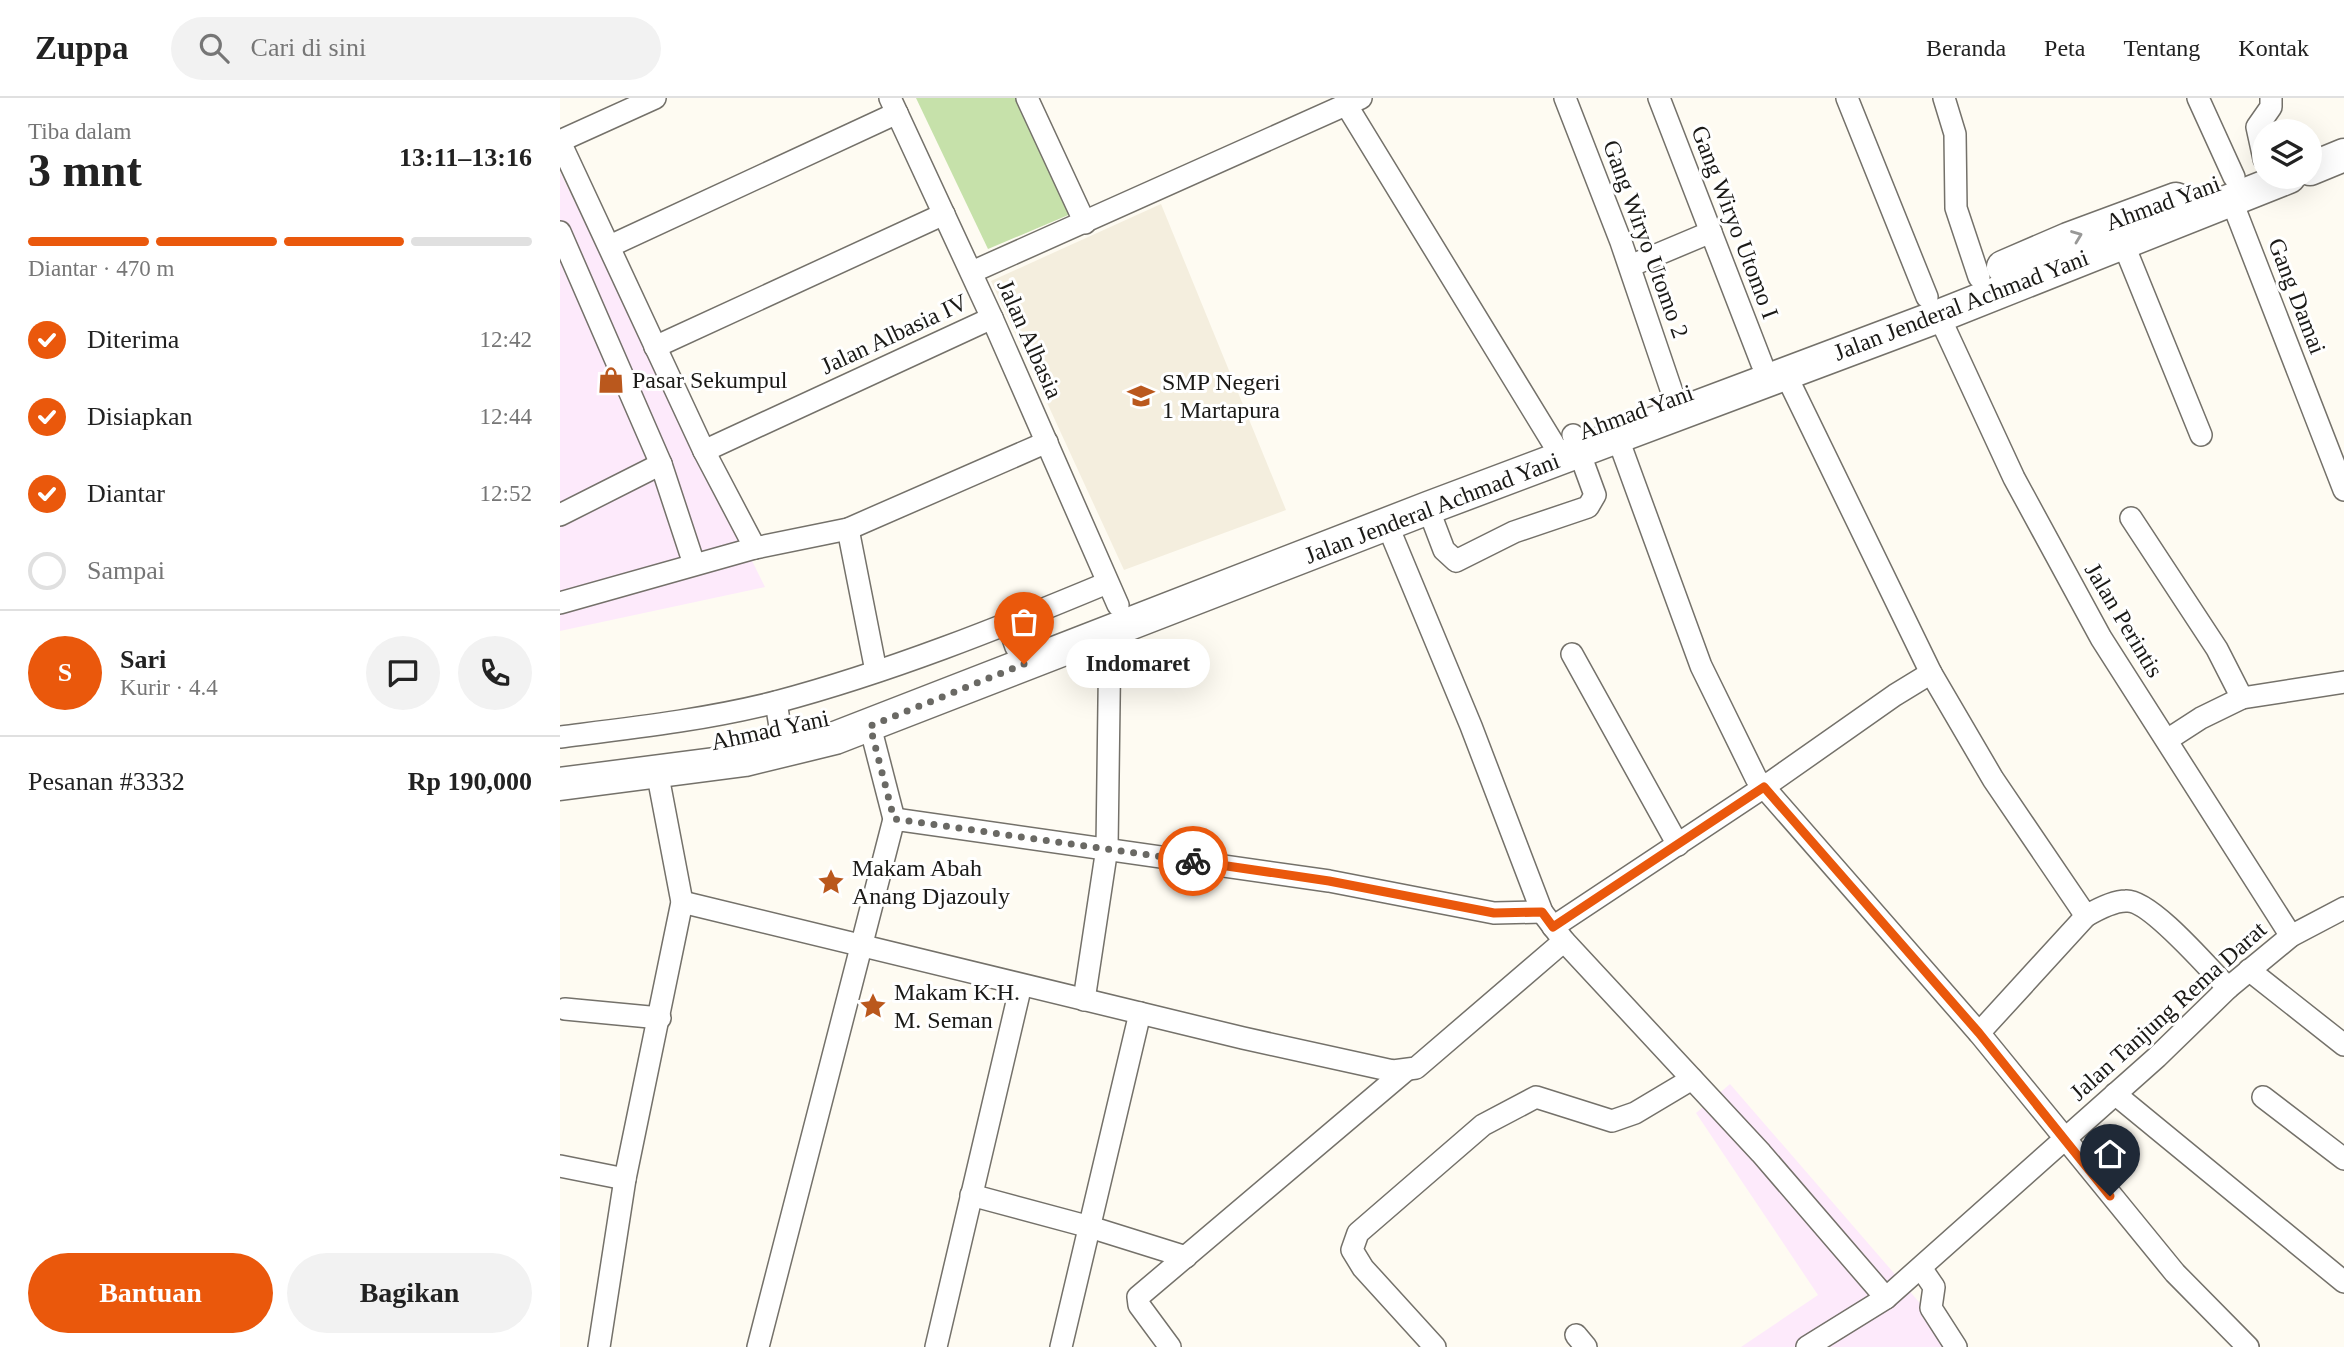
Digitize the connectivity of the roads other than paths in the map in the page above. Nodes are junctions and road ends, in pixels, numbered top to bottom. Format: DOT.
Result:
graph roads {
  1 [pos="655,98"];
  2 [pos="1027,98"];
  3 [pos="1565,98"];
  4 [pos="1659,98"];
  5 [pos="1847,98"];
  6 [pos="1944,98"];
  7 [pos="2198,98"];
  8 [pos="2271,98"];
  9 [pos="1354,102"];
  10 [pos="893,106"];
  11 [pos="2263,119"];
  12 [pos="2344,136"];
  13 [pos="560,141"];
  14 [pos="2322,144"];
  15 [pos="2344,155"];
  16 [pos="2322,164"];
  17 [pos="2252,174"];
  18 [pos="2252,184"];
  19 [pos="2232,188"];
  20 [pos="944,214"];
  21 [pos="1085,223"];
  22 [pos="560,232"];
  23 [pos="1711,232"];
  24 [pos="2123,243"];
  25 [pos="610,246"];
  26 [pos="2043,263"];
  27 [pos="1630,266"];
  28 [pos="972,272"];
  29 [pos="1999,277"];
  30 [pos="1933,307"];
  31 [pos="992,318"];
  32 [pos="655,347"];
  33 [pos="1774,369"];
  34 [pos="1674,398"];
  35 [pos="2201,435"];
  36 [pos="1617,436"];
  37 [pos="1047,442"];
  38 [pos="1569,443"];
  39 [pos="704,451"];
  40 [pos="661,464"];
  41 [pos="2344,490"];
  42 [pos="1428,508"];
  43 [pos="560,515"];
  44 [pos="2131,518"];
  45 [pos="1387,524"];
  46 [pos="848,529"];
  47 [pos="755,548"];
  48 [pos="694,564"];
  49 [pos="560,603"];
  50 [pos="1112,606"];
  51 [pos="1012,636"];
  52 [pos="1572,654"];
  53 [pos="876,671"];
  54 [pos="1931,673"];
  55 [pos="962,678"];
  56 [pos="2344,682"];
  57 [pos="2242,698"];
  58 [pos="776,702"];
  59 [pos="870,726"];
  60 [pos="781,733"];
  61 [pos="560,737"];
  62 [pos="2167,740"];
  63 [pos="560,763"];
  64 [pos="657,771"];
  65 [pos="560,784"];
  66 [pos="1764,787"];
  67 [pos="894,819"];
  68 [pos="1678,845"];
  69 [pos="1107,848"];
  70 [pos="682,902"];
  71 [pos="2344,908"];
  72 [pos="2086,916"];
  73 [pos="1553,927"];
  74 [pos="2291,936"];
  75 [pos="860,946"];
  76 [pos="2249,970"];
  77 [pos="1021,985"];
  78 [pos="2228,988"];
  79 [pos="1084,1000"];
  80 [pos="565,1009"];
  81 [pos="1140,1013"];
  82 [pos="660,1018"];
  83 [pos="1979,1033"];
  84 [pos="2344,1045"];
  85 [pos="1405,1071"];
  86 [pos="1692,1079"];
  87 [pos="2115,1094"];
  88 [pos="2263,1097"];
  89 [pos="2063,1140"];
  90 [pos="2340,1147"];
  91 [pos="560,1166"];
  92 [pos="625,1179"];
  93 [pos="971,1195"];
  94 [pos="1090,1227"];
  95 [pos="1186,1257"];
  96 [pos="1922,1268"];
  97 [pos="2344,1282"];
  98 [pos="1886,1298"];
  99 [pos="599,1347"];
  100 [pos="758,1347"];
  101 [pos="936,1347"];
  102 [pos="1061,1347"];
  103 [pos="1170,1347"];
  104 [pos="1435,1347"];
  105 [pos="1807,1347"];
  106 [pos="1956,1347"];
  107 [pos="2248,1347"];
  1 -- 13 [label="street"];
  2 -- 21 [label="street"];
  3 -- 27 [label="street, Gang Wiryo Utomo 2"];
  4 -- 23 [label="street, Gang Wiryo Utomo I"];
  5 -- 30 [label="street, Jalan Perintis"];
  6 -- 29 [label="street"];
  7 -- 19 [label="street, Gang Damai"];
  8 -- 11 [label="street"];
  9 -- 21 [label="street"];
  9 -- 38 [label="street"];
  10 -- 20 [label="street, Jalan Albasia"];
  10 -- 25 [label="street"];
  12 -- 14 [label="highway"];
  13 -- 25 [label="street"];
  15 -- 16 [label="highway"];
  17 -- 19 [label="highway, Ahmad Yani"];
  18 -- 19 [label="highway, Jalan Jenderal Achmad Yani"];
  19 -- 24 [label="highway, Jalan Jenderal Achmad Yani"];
  26 -- 19 [label="highway, Ahmad Yani, one-way"];
  19 -- 41 [label="street, Gang Damai"];
  20 -- 28 [label="street, Jalan Albasia"];
  20 -- 32 [label="street"];
  21 -- 28 [label="street"];
  22 -- 40 [label="street"];
  23 -- 27 [label="street"];
  23 -- 33 [label="street, Gang Wiryo Utomo I"];
  24 -- 26 [label="highway, Jalan Jenderal Achmad Yani"];
  24 -- 35 [label="street"];
  25 -- 32 [label="street"];
  26 -- 29 [label="highway, Ahmad Yani"];
  27 -- 34 [label="street, Gang Wiryo Utomo 2"];
  28 -- 31 [label="street, Jalan Albasia"];
  29 -- 30 [label="highway, Jalan Jenderal Achmad Yani"];
  30 -- 33 [label="highway, Jalan Jenderal Achmad Yani"];
  30 -- 62 [label="street, Jalan Perintis"];
  31 -- 37 [label="street, Jalan Albasia"];
  31 -- 39 [label="street, Jalan Albasia IV"];
  32 -- 39 [label="street"];
  33 -- 34 [label="highway, Ahmad Yani"];
  33 -- 36 [label="highway, Jalan Jenderal Achmad Yani"];
  33 -- 54 [label="street, Gang Wiryo Utomo I"];
  34 -- 38 [label="highway, Ahmad Yani"];
  36 -- 38 [label="highway, Jalan Jenderal Achmad Yani"];
  36 -- 66 [label="street"];
  37 -- 46 [label="street"];
  37 -- 50 [label="street, Jalan Albasia"];
  38 -- 42 [label="highway, Jalan Jenderal Achmad Yani"];
  38 -- 42 [label="street"];
  38 -- 50 [label="highway, Ahmad Yani"];
  39 -- 47 [label="street"];
  40 -- 43 [label="street"];
  40 -- 48 [label="street"];
  42 -- 45 [label="highway, Jalan Jenderal Achmad Yani"];
  44 -- 57 [label="street"];
  45 -- 50 [label="highway, Jalan Jenderal Achmad Yani"];
  45 -- 73 [label="street"];
  46 -- 47 [label="street"];
  46 -- 53 [label="street"];
  47 -- 48 [label="street"];
  48 -- 49 [label="street"];
  50 -- 51 [label="highway, Ahmad Yani"];
  50 -- 55 [label="highway, Jalan Jenderal Achmad Yani"];
  50 -- 69 [label="street"];
  51 -- 53 [label="street"];
  51 -- 55 [label="highway, Ahmad Yani"];
  52 -- 68 [label="street"];
  53 -- 58 [label="street"];
  54 -- 66 [label="street"];
  54 -- 72 [label="street, Gang Wiryo Utomo I"];
  55 -- 59 [label="highway, Jalan Jenderal Achmad Yani"];
  55 -- 60 [label="highway, Ahmad Yani"];
  56 -- 57 [label="street"];
  57 -- 62 [label="street"];
  58 -- 60 [label="street"];
  58 -- 61 [label="street"];
  59 -- 64 [label="highway, Jalan Jenderal Achmad Yani"];
  59 -- 67 [label="street"];
  60 -- 63 [label="highway, Ahmad Yani"];
  62 -- 74 [label="street, Jalan Perintis"];
  64 -- 65 [label="highway, Jalan Jenderal Achmad Yani"];
  64 -- 70 [label="street"];
  66 -- 68 [label="street"];
  66 -- 83 [label="street"];
  67 -- 69 [label="street"];
  67 -- 75 [label="street"];
  68 -- 73 [label="street"];
  69 -- 73 [label="street"];
  69 -- 79 [label="street"];
  70 -- 75 [label="street"];
  70 -- 82 [label="street"];
  71 -- 74 [label="street, Jalan Tanjung Rema Darat"];
  72 -- 78 [label="street"];
  72 -- 83 [label="street"];
  73 -- 85 [label="street"];
  73 -- 86 [label="street"];
  74 -- 76 [label="street, Jalan Tanjung Rema Darat"];
  75 -- 77 [label="street"];
  75 -- 100 [label="street"];
  76 -- 78 [label="street, Jalan Tanjung Rema Darat"];
  76 -- 84 [label="street"];
  77 -- 79 [label="street"];
  77 -- 93 [label="street"];
  78 -- 87 [label="street, Jalan Tanjung Rema Darat"];
  79 -- 81 [label="street"];
  80 -- 82 [label="street"];
  81 -- 85 [label="street"];
  81 -- 94 [label="street"];
  82 -- 92 [label="street"];
  83 -- 89 [label="street"];
  85 -- 95 [label="street"];
  86 -- 98 [label="street"];
  86 -- 104 [label="street"];
  87 -- 89 [label="street, Jalan Tanjung Rema Darat"];
  87 -- 97 [label="street"];
  88 -- 90 [label="street"];
  89 -- 96 [label="street, Jalan Tanjung Rema Darat"];
  89 -- 107 [label="street"];
  91 -- 92 [label="street"];
  92 -- 99 [label="street"];
  93 -- 94 [label="street"];
  93 -- 101 [label="street"];
  94 -- 95 [label="street"];
  94 -- 102 [label="street"];
  95 -- 103 [label="street"];
  96 -- 98 [label="street, Jalan Tanjung Rema Darat"];
  96 -- 106 [label="street"];
  98 -- 105 [label="street, Jalan Tanjung Rema Darat"];
}
